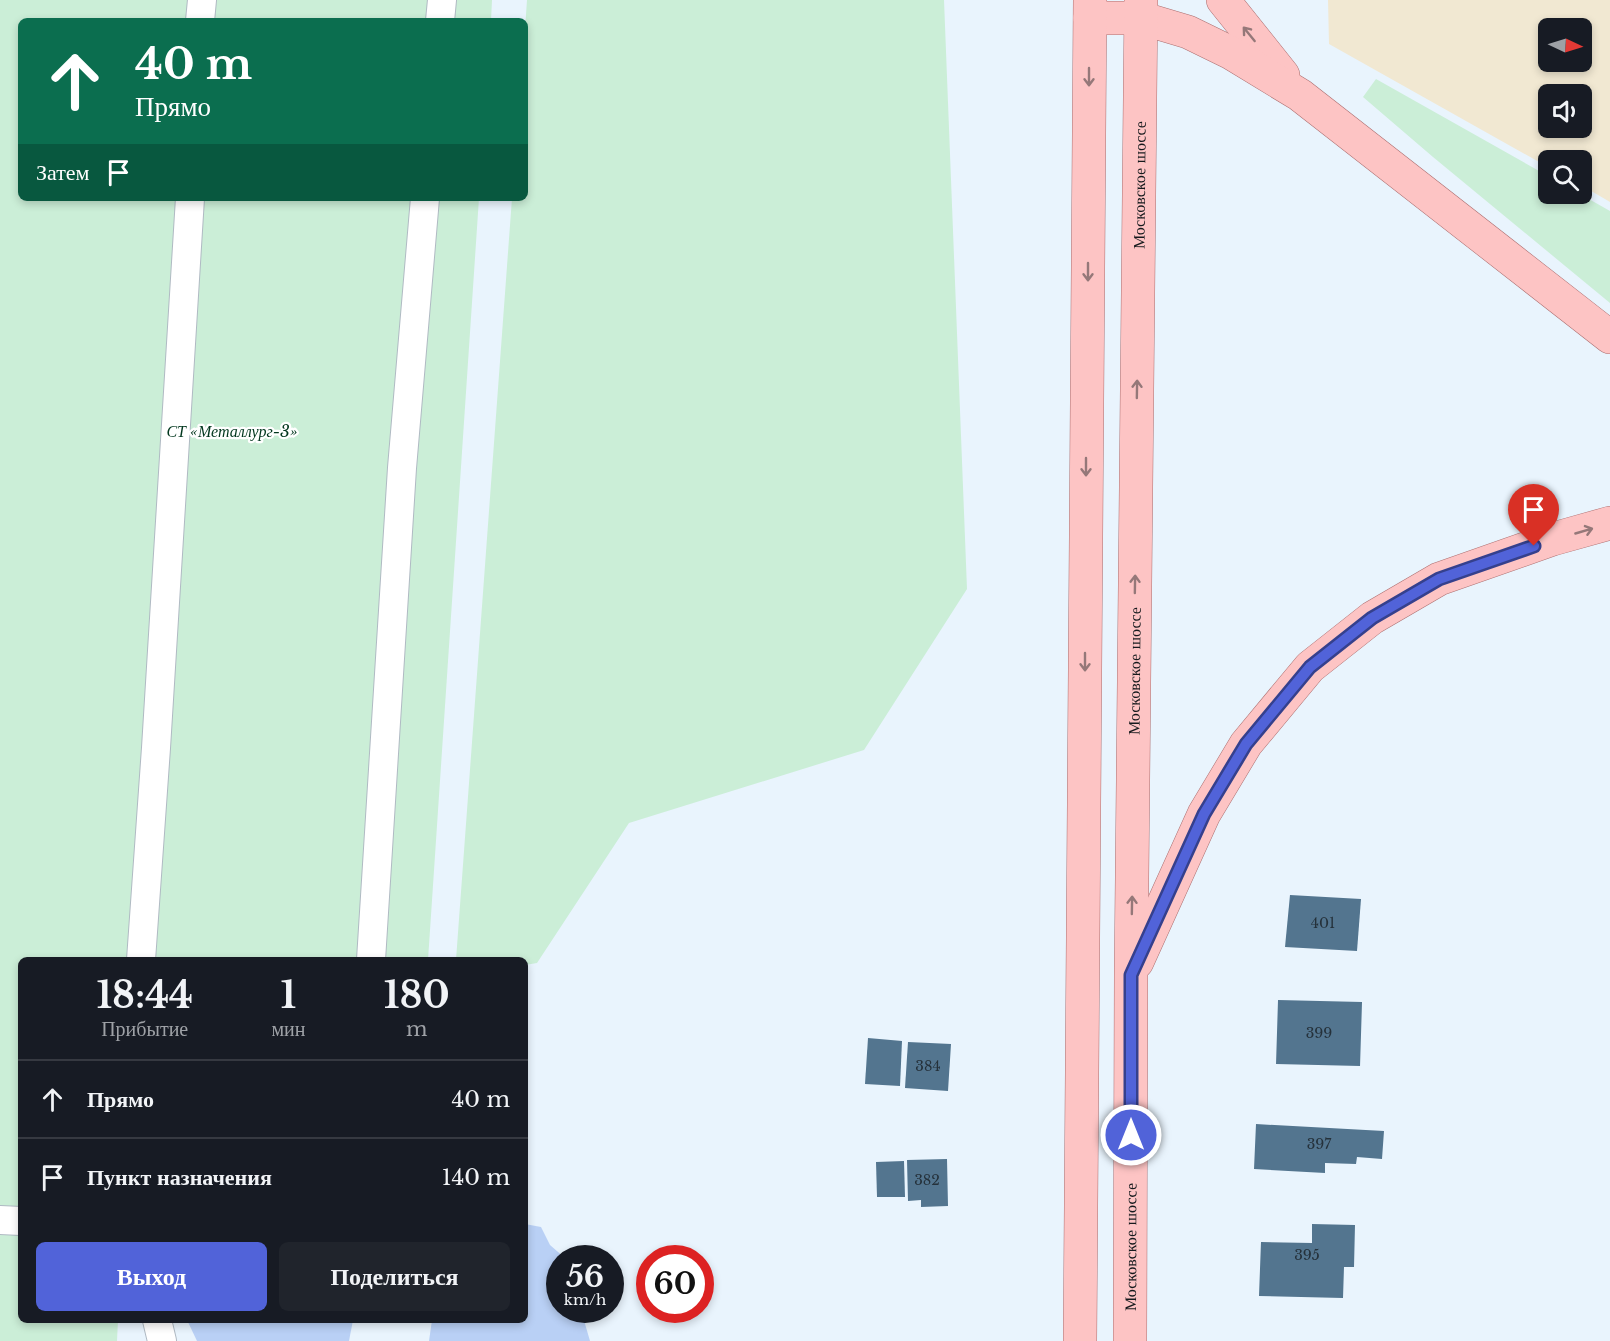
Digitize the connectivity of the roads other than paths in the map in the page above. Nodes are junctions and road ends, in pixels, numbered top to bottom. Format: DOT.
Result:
graph roads {
  1 [pos="202,0"];
  2 [pos="442,0"];
  3 [pos="1223,0"];
  4 [pos="1090,9"];
  5 [pos="1141,9"];
  6 [pos="200,18"];
  7 [pos="440,18"];
  8 [pos="1300,95"];
  9 [pos="190,201"];
  10 [pos="425,201"];
  11 [pos="1610,338"];
  12 [pos="1610,523"];
  13 [pos="141,957"];
  14 [pos="371,957"];
  15 [pos="1131,975"];
  16 [pos="0,1220"];
  17 [pos="18,1221"];
  18 [pos="159,1323"];
  19 [pos="162,1341"];
  20 [pos="1080,1341"];
  21 [pos="1130,1341"];
  1 -- 6 [label="lane"];
  2 -- 7 [label="lane"];
  8 -- 3 [label="main road, one-way"];
  4 -- 5 [label="main road"];
  4 -- 20 [label="main road, one-way"];
  5 -- 8 [label="main road"];
  15 -- 5 [label="main road, Московское шоссе, one-way"];
  8 -- 11 [label="main road"];
  9 -- 13 [label="lane"];
  10 -- 14 [label="lane"];
  15 -- 12 [label="main road, one-way"];
  15 -- 21 [label="main road, Московское шоссе"];
  16 -- 17 [label="lane"];
  18 -- 19 [label="lane"];
}
